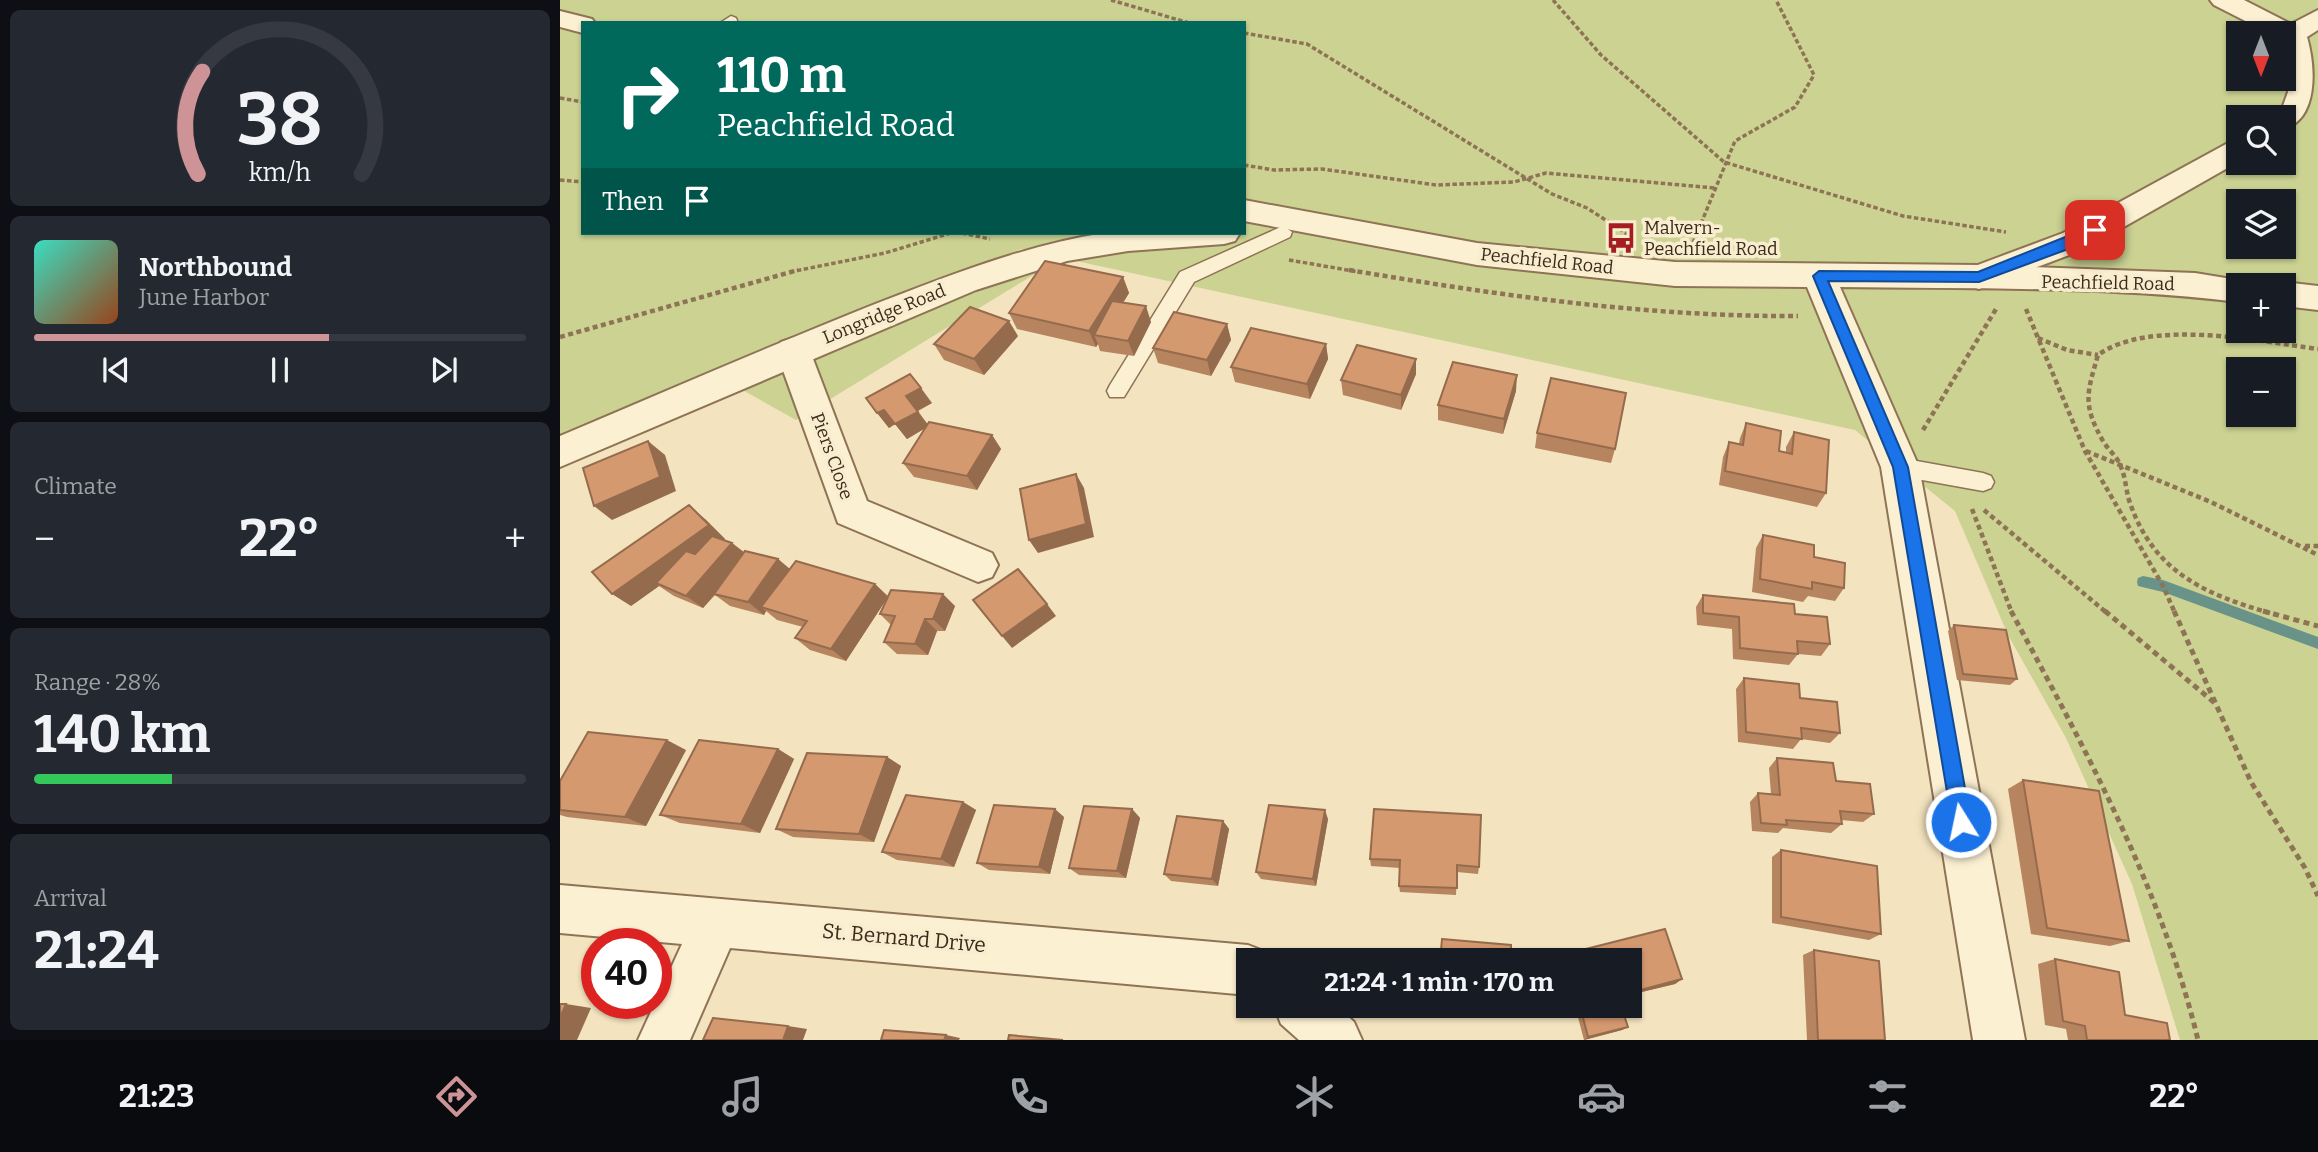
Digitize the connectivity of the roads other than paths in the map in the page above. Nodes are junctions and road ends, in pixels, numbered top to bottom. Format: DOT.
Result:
graph roads {
  1 [pos="2223,0"];
  2 [pos="2318,18"];
  3 [pos="560,19"];
  4 [pos="2261,21"];
  5 [pos="581,24"];
  6 [pos="2296,32"];
  7 [pos="2296,46"];
  8 [pos="2296,105"];
  9 [pos="2226,157"];
  10 [pos="1246,210"];
  11 [pos="1369,236"];
  12 [pos="1233,240"];
  13 [pos="1979,277"];
  14 [pos="2226,289"];
  15 [pos="1827,293"];
  16 [pos="2296,296"];
  17 [pos="2318,298"];
  18 [pos="793,351"];
  19 [pos="1117,391"];
  20 [pos="560,452"];
  21 [pos="1919,469"];
  22 [pos="1975,489"];
  23 [pos="978,565"];
  24 [pos="560,909"];
  25 [pos="717,921"];
  26 [pos="1236,969"];
  27 [pos="1312,1018"];
  28 [pos="664,1040"];
  29 [pos="1336,1040"];
  30 [pos="1998,1040"];
  1 -- 4 [label="street"];
  2 -- 6 [label="street"];
  3 -- 5 [label="street"];
  7 -- 8 [label="street"];
  9 -- 13 [label="street, Peachfield Road"];
  10 -- 11 [label="street, Peachfield Road"];
  11 -- 12 [label="street, Longridge Road"];
  11 -- 15 [label="street, Peachfield Road"];
  12 -- 18 [label="street, Longridge Road"];
  12 -- 19 [label="lane"];
  13 -- 14 [label="street, Peachfield Road"];
  13 -- 15 [label="street, Peachfield Road"];
  15 -- 21 [label="street"];
  16 -- 17 [label="street"];
  18 -- 20 [label="street, Longridge Road"];
  18 -- 23 [label="street, Piers Close"];
  21 -- 22 [label="lane"];
  21 -- 30 [label="street"];
  24 -- 25 [label="street, St. Bernard Drive"];
  25 -- 26 [label="street, St. Bernard Drive"];
  25 -- 28 [label="street"];
  27 -- 29 [label="street"];
}
